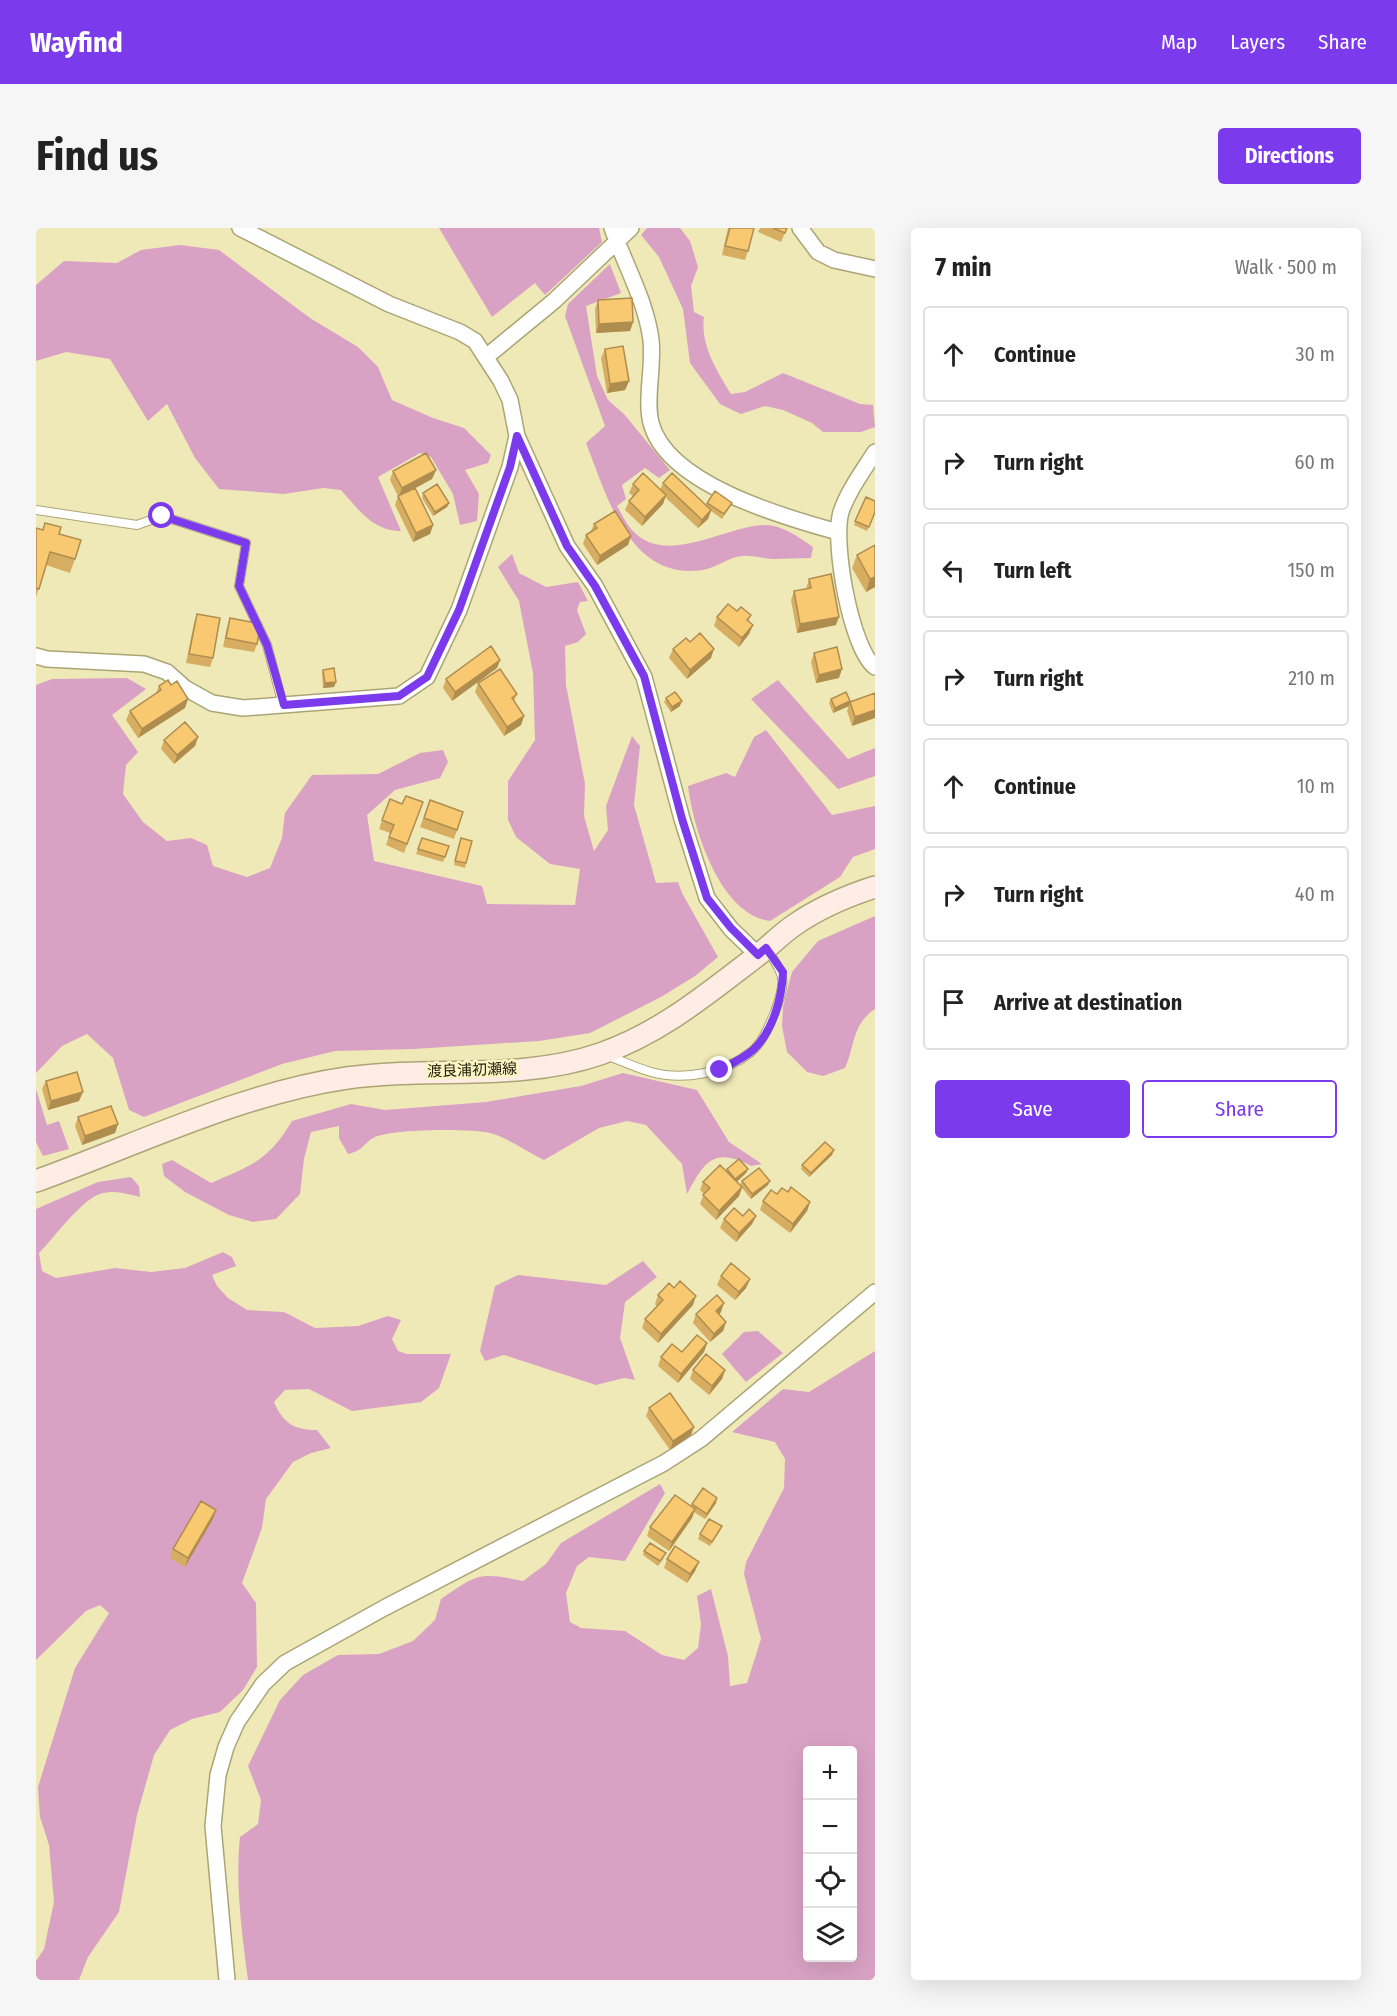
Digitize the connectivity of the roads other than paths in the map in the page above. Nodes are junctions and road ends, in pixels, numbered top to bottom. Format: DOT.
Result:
graph roads {
  1 [pos="240,228"];
  2 [pos="631,228"];
  3 [pos="800,228"];
  4 [pos="615,235"];
  5 [pos="875,268"];
  6 [pos="486,357"];
  7 [pos="517,436"];
  8 [pos="875,452"];
  9 [pos="36,510"];
  10 [pos="838,532"];
  11 [pos="36,656"];
  12 [pos="875,667"];
  13 [pos="284,705"];
  14 [pos="875,887"];
  15 [pos="762,951"];
  16 [pos="601,1054"];
  17 [pos="36,1182"];
  18 [pos="875,1292"];
  19 [pos="227,1980"];
  1 -- 6 [label="street"];
  2 -- 4 [label="street"];
  3 -- 5 [label="street"];
  4 -- 6 [label="street"];
  4 -- 10 [label="street"];
  6 -- 7 [label="street"];
  7 -- 13 [label="street"];
  7 -- 15 [label="street"];
  8 -- 10 [label="street"];
  9 -- 13 [label="lane"];
  10 -- 12 [label="street"];
  11 -- 13 [label="street"];
  14 -- 15 [label="main road, 渡良浦初瀬線"];
  15 -- 16 [label="main road, 渡良浦初瀬線"];
  15 -- 16 [label="lane"];
  16 -- 17 [label="main road, 渡良浦初瀬線"];
  18 -- 19 [label="street"];
}
